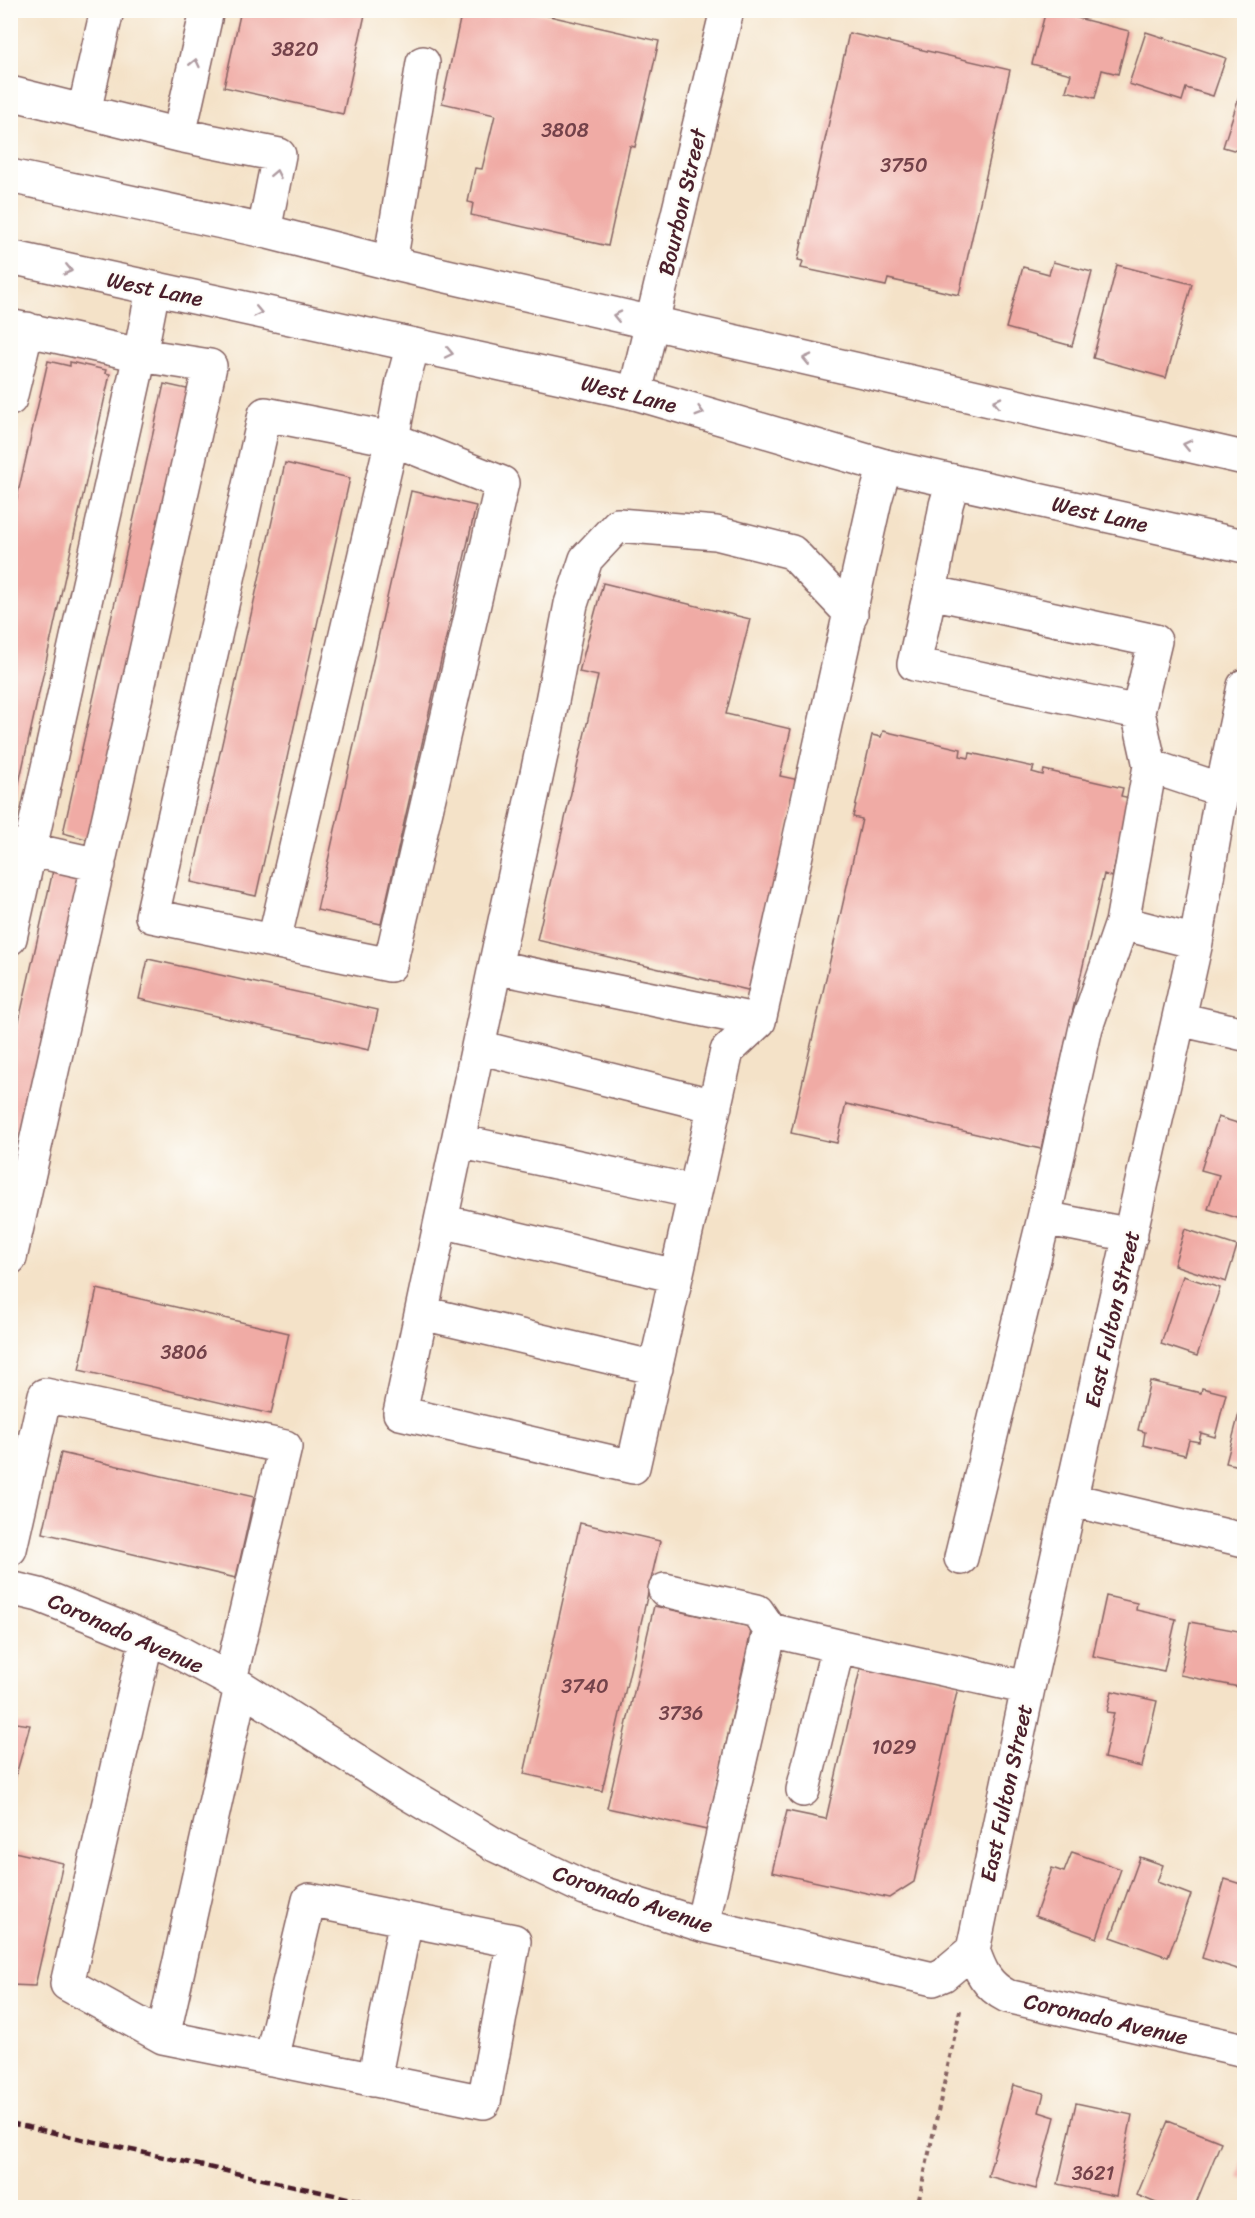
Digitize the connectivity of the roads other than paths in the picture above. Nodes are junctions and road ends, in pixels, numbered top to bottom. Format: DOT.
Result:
graph roads {
  1 [pos="107,10"];
  2 [pos="207,10"];
  3 [pos="727,10"];
  4 [pos="423,63"];
  5 [pos="10,93"];
  6 [pos="84,111"];
  7 [pos="179,135"];
  8 [pos="10,176"];
  9 [pos="264,231"];
  10 [pos="10,257"];
  11 [pos="390,263"];
  12 [pos="153,289"];
  13 [pos="653,324"];
  14 [pos="19,328"];
  15 [pos="413,345"];
  16 [pos="140,355"];
  17 [pos="635,393"];
  18 [pos="10,399"];
  19 [pos="392,439"];
  20 [pos="1245,458"];
  21 [pos="885,466"];
  22 [pos="953,481"];
  23 [pos="1245,546"];
  24 [pos="930,592"];
  25 [pos="851,614"];
  26 [pos="1245,686"];
  27 [pos="1138,712"];
  28 [pos="1150,766"];
  29 [pos="1222,790"];
  30 [pos="20,847"];
  31 [pos="99,865"];
  32 [pos="1122,923"];
  33 [pos="10,938"];
  34 [pos="274,941"];
  35 [pos="1196,942"];
  36 [pos="495,967"];
  37 [pos="1179,1019"];
  38 [pos="759,1021"];
  39 [pos="1245,1034"];
  40 [pos="478,1047"];
  41 [pos="715,1106"];
  42 [pos="458,1141"];
  43 [pos="695,1192"];
  44 [pos="1044,1218"];
  45 [pos="441,1221"];
  46 [pos="1131,1235"];
  47 [pos="10,1258"];
  48 [pos="676,1276"];
  49 [pos="422,1313"];
  50 [pos="656,1368"];
  51 [pos="1072,1500"];
  52 [pos="1245,1540"];
  53 [pos="10,1549"];
  54 [pos="961,1558"];
  55 [pos="10,1588"];
  56 [pos="665,1590"];
  57 [pos="770,1630"];
  58 [pos="147,1638"];
  59 [pos="838,1646"];
  60 [pos="235,1684"];
  61 [pos="1028,1688"];
  62 [pos="803,1790"];
  63 [pos="406,1919"];
  64 [pos="702,1925"];
  65 [pos="973,1950"];
  66 [pos="163,2037"];
  67 [pos="1245,2050"];
  68 [pos="271,2059"];
  69 [pos="374,2080"];
  1 -- 6 [label="street"];
  7 -- 2 [label="street, one-way"];
  3 -- 13 [label="street, Bourbon Street"];
  4 -- 11 [label="street"];
  5 -- 6 [label="street"];
  6 -- 7 [label="street"];
  9 -- 7 [label="street, one-way"];
  8 -- 9 [label="street"];
  9 -- 11 [label="street"];
  10 -- 12 [label="street, West Lane, one-way"];
  13 -- 11 [label="street, one-way"];
  12 -- 15 [label="street, West Lane, one-way"];
  12 -- 16 [label="street"];
  13 -- 17 [label="street, Bourbon Street"];
  20 -- 13 [label="street, one-way"];
  14 -- 16 [label="street"];
  14 -- 18 [label="street"];
  15 -- 17 [label="street, West Lane, one-way"];
  15 -- 19 [label="street"];
  16 -- 30 [label="street"];
  16 -- 31 [label="street"];
  17 -- 21 [label="street, West Lane, one-way"];
  19 -- 34 [label="street"];
  19 -- 34 [label="street"];
  19 -- 34 [label="street"];
  21 -- 22 [label="street, West Lane"];
  21 -- 25 [label="street"];
  22 -- 23 [label="street, West Lane"];
  22 -- 24 [label="street"];
  24 -- 27 [label="street"];
  24 -- 27 [label="street"];
  25 -- 36 [label="street"];
  25 -- 38 [label="street"];
  26 -- 29 [label="street, East Fulton Street"];
  27 -- 28 [label="street"];
  28 -- 29 [label="street"];
  28 -- 32 [label="street"];
  29 -- 35 [label="street, East Fulton Street"];
  30 -- 31 [label="street"];
  30 -- 33 [label="street"];
  31 -- 47 [label="street"];
  32 -- 35 [label="street"];
  32 -- 44 [label="street"];
  35 -- 37 [label="street, East Fulton Street"];
  36 -- 38 [label="street"];
  36 -- 40 [label="street"];
  37 -- 39 [label="street"];
  37 -- 46 [label="street, East Fulton Street"];
  38 -- 41 [label="street"];
  40 -- 41 [label="street"];
  40 -- 42 [label="street"];
  41 -- 43 [label="street"];
  42 -- 43 [label="street"];
  42 -- 45 [label="street"];
  43 -- 48 [label="street"];
  44 -- 46 [label="street"];
  44 -- 54 [label="street"];
  45 -- 48 [label="street"];
  45 -- 49 [label="street"];
  46 -- 51 [label="street, East Fulton Street"];
  48 -- 50 [label="street"];
  49 -- 50 [label="street"];
  49 -- 50 [label="street"];
  51 -- 52 [label="street"];
  51 -- 61 [label="street, East Fulton Street"];
  53 -- 60 [label="street"];
  55 -- 58 [label="street, Coronado Avenue"];
  56 -- 57 [label="street"];
  57 -- 59 [label="street"];
  57 -- 64 [label="street"];
  58 -- 60 [label="street, Coronado Avenue"];
  58 -- 66 [label="street"];
  59 -- 61 [label="street"];
  59 -- 62 [label="street"];
  60 -- 64 [label="street, Coronado Avenue"];
  60 -- 66 [label="street"];
  61 -- 65 [label="street, East Fulton Street"];
  63 -- 68 [label="street"];
  63 -- 69 [label="street"];
  63 -- 69 [label="street"];
  64 -- 65 [label="street, Coronado Avenue"];
  65 -- 67 [label="street, Coronado Avenue"];
  66 -- 68 [label="street"];
  68 -- 69 [label="street"];
}
